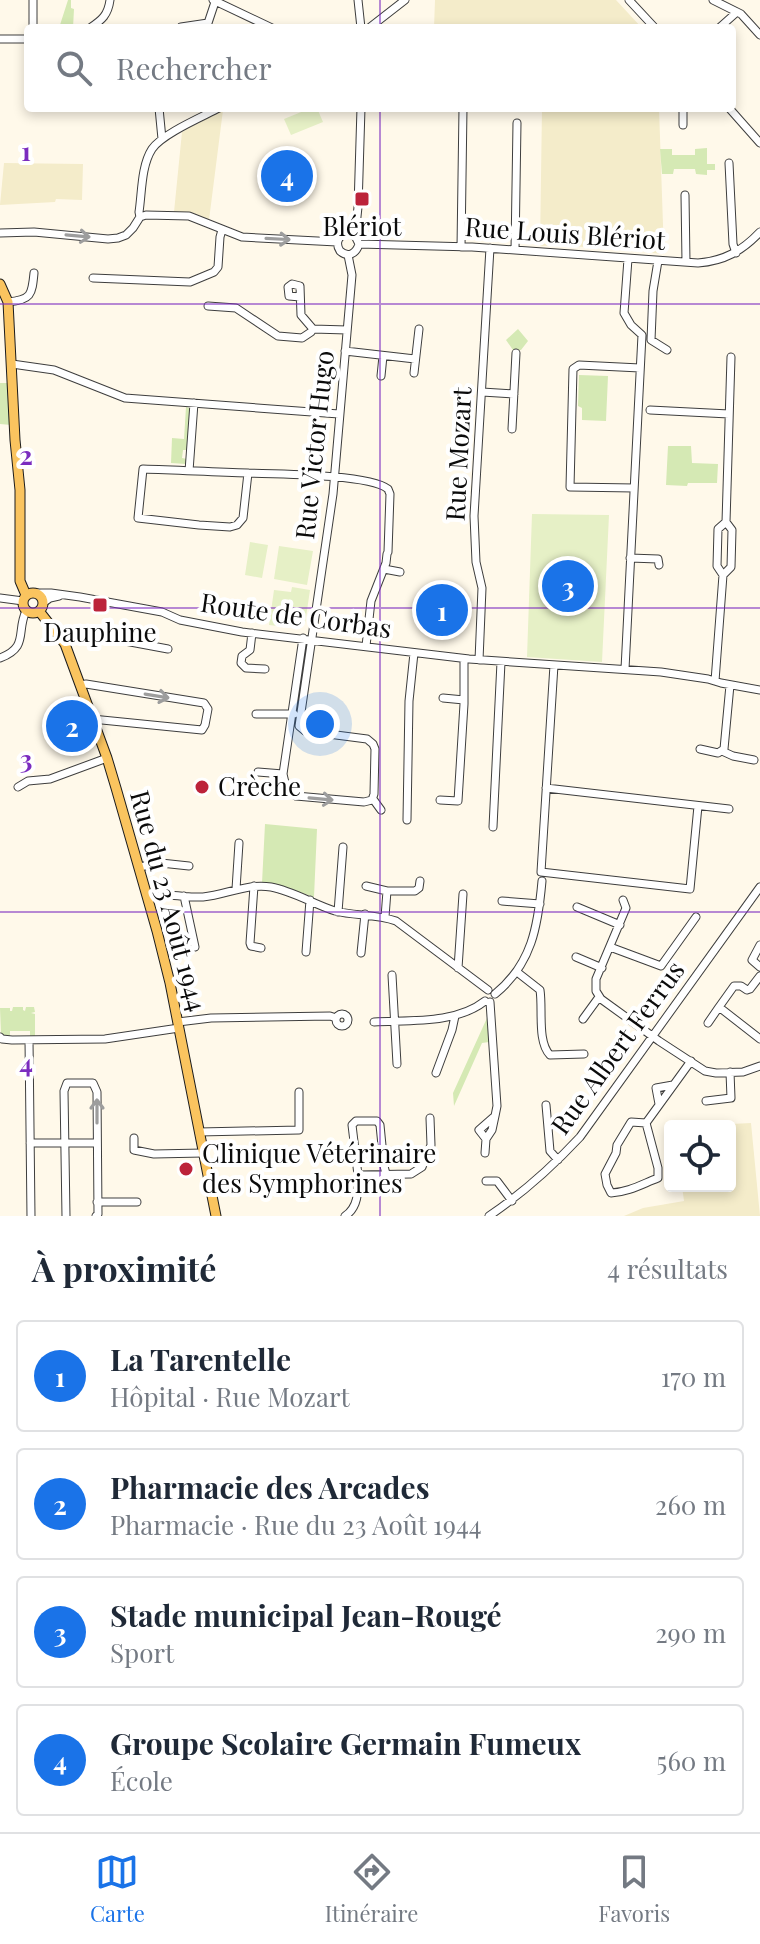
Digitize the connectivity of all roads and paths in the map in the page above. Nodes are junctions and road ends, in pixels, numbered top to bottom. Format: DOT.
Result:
graph roads {
  1 [pos="33,0"];
  2 [pos="110,0"];
  3 [pos="358,0"];
  4 [pos="405,0"];
  5 [pos="629,0"];
  6 [pos="713,0"];
  7 [pos="214,1"];
  8 [pos="737,12"];
  9 [pos="33,24"];
  10 [pos="102,24"];
  11 [pos="201,24"];
  12 [pos="263,24"];
  13 [pos="361,24"];
  14 [pos="374,24"];
  15 [pos="651,24"];
  16 [pos="724,24"];
  17 [pos="760,35"];
  18 [pos="0,39"];
  19 [pos="24,39"];
  20 [pos="159,112"];
  21 [pos="212,112"];
  22 [pos="361,112"];
  23 [pos="463,112"];
  24 [pos="683,112"];
  25 [pos="733,112"];
  26 [pos="517,123"];
  27 [pos="683,125"];
  28 [pos="162,139"];
  29 [pos="760,143"];
  30 [pos="729,163"];
  31 [pos="685,195"];
  32 [pos="140,217"];
  33 [pos="222,230"];
  34 [pos="760,232"];
  35 [pos="0,233"];
  36 [pos="353,238"];
  37 [pos="337,242"];
  38 [pos="461,247"];
  39 [pos="490,248"];
  40 [pos="515,250"];
  41 [pos="736,253"];
  42 [pos="348,255"];
  43 [pos="628,259"];
  44 [pos="658,261"];
  45 [pos="686,262"];
  46 [pos="34,273"];
  47 [pos="93,278"];
  48 [pos="0,284"];
  49 [pos="300,297"];
  50 [pos="8,302"];
  51 [pos="208,306"];
  52 [pos="313,329"];
  53 [pos="419,329"];
  54 [pos="347,330"];
  55 [pos="667,350"];
  56 [pos="345,351"];
  57 [pos="516,353"];
  58 [pos="383,356"];
  59 [pos="731,357"];
  60 [pos="415,359"];
  61 [pos="12,364"];
  62 [pos="640,368"];
  63 [pos="414,373"];
  64 [pos="381,376"];
  65 [pos="482,392"];
  66 [pos="514,394"];
  67 [pos="194,403"];
  68 [pos="650,410"];
  69 [pos="339,414"];
  70 [pos="729,414"];
  71 [pos="512,429"];
  72 [pos="189,471"];
  73 [pos="248,473"];
  74 [pos="334,477"];
  75 [pos="634,488"];
  76 [pos="726,522"];
  77 [pos="630,558"];
  78 [pos="659,565"];
  79 [pos="384,569"];
  80 [pos="400,572"];
  81 [pos="723,575"];
  82 [pos="67,596"];
  83 [pos="0,598"];
  84 [pos="27,600"];
  85 [pos="41,607"];
  86 [pos="57,632"];
  87 [pos="252,633"];
  88 [pos="307,639"];
  89 [pos="366,646"];
  90 [pos="168,649"];
  91 [pos="414,653"];
  92 [pos="0,658"];
  93 [pos="464,659"];
  94 [pos="479,660"];
  95 [pos="501,662"];
  96 [pos="554,665"];
  97 [pos="265,669"];
  98 [pos="625,669"];
  99 [pos="715,681"];
  100 [pos="80,685"];
  101 [pos="730,685"];
  102 [pos="760,690"];
  103 [pos="443,698"];
  104 [pos="464,700"];
  105 [pos="256,714"];
  106 [pos="296,715"];
  107 [pos="92,719"];
  108 [pos="700,749"];
  109 [pos="722,751"];
  110 [pos="107,758"];
  111 [pos="754,760"];
  112 [pos="258,772"];
  113 [pos="283,774"];
  114 [pos="18,787"];
  115 [pos="546,788"];
  116 [pos="373,799"];
  117 [pos="440,800"];
  118 [pos="698,806"];
  119 [pos="729,809"];
  120 [pos="381,810"];
  121 [pos="407,820"];
  122 [pos="493,827"];
  123 [pos="239,843"];
  124 [pos="343,847"];
  125 [pos="189,866"];
  126 [pos="139,867"];
  127 [pos="542,877"];
  128 [pos="420,881"];
  129 [pos="254,886"];
  130 [pos="366,886"];
  131 [pos="760,887"];
  132 [pos="236,889"];
  133 [pos="387,891"];
  134 [pos="463,894"];
  135 [pos="184,896"];
  136 [pos="148,898"];
  137 [pos="310,900"];
  138 [pos="623,900"];
  139 [pos="502,901"];
  140 [pos="540,904"];
  141 [pos="577,907"];
  142 [pos="338,912"];
  143 [pos="365,914"];
  144 [pos="385,917"];
  145 [pos="696,917"];
  146 [pos="620,925"];
  147 [pos="760,945"];
  148 [pos="195,947"];
  149 [pos="610,947"];
  150 [pos="261,948"];
  151 [pos="306,952"];
  152 [pos="361,953"];
  153 [pos="576,957"];
  154 [pos="760,967"];
  155 [pos="458,968"];
  156 [pos="602,968"];
  157 [pos="517,972"];
  158 [pos="392,975"];
  159 [pos="760,976"];
  160 [pos="491,992"];
  161 [pos="599,997"];
  162 [pos="488,1001"];
  163 [pos="719,1007"];
  164 [pos="455,1016"];
  165 [pos="336,1018"];
  166 [pos="583,1019"];
  167 [pos="394,1021"];
  168 [pos="374,1022"];
  169 [pos="708,1023"];
  170 [pos="178,1025"];
  171 [pos="0,1037"];
  172 [pos="653,1037"];
  173 [pos="760,1039"];
  174 [pos="29,1040"];
  175 [pos="584,1054"];
  176 [pos="691,1061"];
  177 [pos="397,1064"];
  178 [pos="760,1066"];
  179 [pos="730,1072"];
  180 [pos="436,1073"];
  181 [pos="299,1092"];
  182 [pos="706,1101"];
  183 [pos="546,1105"];
  184 [pos="430,1118"];
  185 [pos="646,1123"];
  186 [pos="199,1132"];
  187 [pos="134,1138"];
  188 [pos="30,1143"];
  189 [pos="64,1143"];
  190 [pos="97,1143"];
  191 [pos="203,1153"];
  192 [pos="485,1153"];
  193 [pos="558,1160"];
  194 [pos="386,1174"];
  195 [pos="358,1175"];
  196 [pos="486,1181"];
  197 [pos="512,1201"];
  198 [pos="97,1202"];
  199 [pos="137,1202"];
  200 [pos="31,1216"];
  201 [pos="66,1216"];
  202 [pos="96,1216"];
  203 [pos="216,1216"];
  204 [pos="345,1216"];
  205 [pos="489,1216"];
  1 -- 9 [label="street"];
  2 -- 10 [label="street"];
  3 -- 13 [label="street"];
  4 -- 14 [label="street"];
  5 -- 15 [label="street"];
  6 -- 8 [label="street"];
  7 -- 11 [label="street"];
  7 -- 12 [label="street"];
  8 -- 16 [label="street"];
  8 -- 17 [label="street"];
  18 -- 19 [label="street"];
  20 -- 28 [label="street"];
  21 -- 28 [label="street"];
  22 -- 36 [label="street"];
  23 -- 38 [label="street"];
  24 -- 27 [label="street"];
  25 -- 29 [label="street"];
  26 -- 40 [label="street"];
  28 -- 32 [label="street"];
  30 -- 41 [label="street"];
  31 -- 45 [label="street"];
  32 -- 33 [label="street"];
  35 -- 32 [label="street, one-way"];
  33 -- 37 [label="street, one-way"];
  33 -- 47 [label="street"];
  34 -- 41 [label="street, Rue Louis Blériot"];
  36 -- 37 [label="street"];
  36 -- 38 [label="street, Rue Louis Blériot"];
  36 -- 42 [label="street"];
  37 -- 42 [label="street"];
  38 -- 39 [label="street, Rue Louis Blériot"];
  39 -- 40 [label="street, Rue Louis Blériot"];
  39 -- 65 [label="street, Rue Mozart"];
  40 -- 43 [label="street, Rue Louis Blériot"];
  41 -- 45 [label="street, Rue Louis Blériot"];
  42 -- 54 [label="street, Rue Victor Hugo"];
  43 -- 44 [label="street, Rue Louis Blériot"];
  43 -- 62 [label="street"];
  44 -- 45 [label="street, Rue Louis Blériot"];
  44 -- 55 [label="street"];
  46 -- 50 [label="street"];
  48 -- 50 [label="main road"];
  49 -- 52 [label="street"];
  50 -- 61 [label="main road"];
  51 -- 52 [label="street"];
  52 -- 54 [label="street"];
  53 -- 60 [label="street"];
  54 -- 56 [label="street, Rue Victor Hugo"];
  56 -- 58 [label="street"];
  56 -- 69 [label="street, Rue Victor Hugo"];
  57 -- 66 [label="street"];
  58 -- 60 [label="street"];
  58 -- 64 [label="street"];
  59 -- 70 [label="street"];
  60 -- 63 [label="street"];
  61 -- 67 [label="street"];
  61 -- 84 [label="main road"];
  62 -- 75 [label="street"];
  62 -- 75 [label="street"];
  65 -- 66 [label="street"];
  65 -- 94 [label="street, Rue Mozart"];
  66 -- 71 [label="street"];
  67 -- 69 [label="street"];
  67 -- 72 [label="street"];
  68 -- 70 [label="street"];
  69 -- 74 [label="street, Rue Victor Hugo"];
  70 -- 76 [label="street"];
  72 -- 73 [label="street"];
  72 -- 73 [label="street"];
  73 -- 74 [label="street"];
  74 -- 79 [label="street"];
  74 -- 88 [label="street, Rue Victor Hugo"];
  75 -- 77 [label="street"];
  76 -- 81 [label="street"];
  76 -- 81 [label="street"];
  77 -- 78 [label="street"];
  77 -- 98 [label="street"];
  79 -- 80 [label="street"];
  79 -- 89 [label="street"];
  81 -- 99 [label="street"];
  82 -- 84 [label="street, Route de Corbas"];
  82 -- 85 [label="street, Route de Corbas"];
  82 -- 87 [label="street, Route de Corbas"];
  83 -- 84 [label="street, Route de Corbas"];
  84 -- 85 [label="main road"];
  84 -- 85 [label="main road, Rue du 23 Août 1944"];
  84 -- 92 [label="street"];
  85 -- 86 [label="main road, Rue du 23 Août 1944"];
  86 -- 90 [label="street"];
  86 -- 100 [label="main road, Rue du 23 Août 1944"];
  87 -- 88 [label="street, Route de Corbas"];
  87 -- 97 [label="street"];
  88 -- 89 [label="street, Route de Corbas"];
  88 -- 106 [label="street, Rue Victor Hugo"];
  89 -- 91 [label="street, Route de Corbas"];
  91 -- 93 [label="street, Route de Corbas"];
  91 -- 121 [label="street"];
  93 -- 94 [label="street, Route de Corbas"];
  93 -- 104 [label="street"];
  94 -- 95 [label="street, Route de Corbas"];
  95 -- 96 [label="street, Route de Corbas"];
  95 -- 122 [label="street"];
  96 -- 98 [label="street, Route de Corbas"];
  96 -- 115 [label="street"];
  98 -- 99 [label="street, Route de Corbas"];
  99 -- 101 [label="street, Route de Corbas"];
  100 -- 107 [label="main road, Rue du 23 Août 1944"];
  100 -- 107 [label="street, one-way"];
  101 -- 102 [label="street, Route de Corbas"];
  101 -- 109 [label="street"];
  103 -- 104 [label="street"];
  104 -- 117 [label="street"];
  105 -- 106 [label="street"];
  106 -- 113 [label="street, Rue Victor Hugo"];
  106 -- 116 [label="street"];
  107 -- 110 [label="main road, Rue du 23 Août 1944"];
  108 -- 109 [label="street"];
  109 -- 111 [label="street"];
  110 -- 114 [label="street"];
  110 -- 126 [label="main road, Rue du 23 Août 1944"];
  112 -- 113 [label="street"];
  113 -- 116 [label="street, one-way"];
  115 -- 118 [label="street"];
  115 -- 127 [label="street"];
  116 -- 120 [label="street"];
  118 -- 119 [label="street"];
  118 -- 127 [label="street"];
  123 -- 132 [label="street"];
  124 -- 142 [label="street"];
  125 -- 126 [label="street"];
  126 -- 136 [label="main road, Rue du 23 Août 1944"];
  127 -- 140 [label="street"];
  128 -- 133 [label="street"];
  129 -- 132 [label="street"];
  129 -- 137 [label="street"];
  129 -- 150 [label="street"];
  130 -- 133 [label="street"];
  131 -- 172 [label="street, Rue Albert Ferrus"];
  132 -- 135 [label="street"];
  133 -- 144 [label="street"];
  134 -- 155 [label="street"];
  135 -- 136 [label="street"];
  135 -- 148 [label="street"];
  136 -- 170 [label="main road, Rue du 23 Août 1944"];
  137 -- 142 [label="street"];
  137 -- 151 [label="street"];
  138 -- 146 [label="street"];
  139 -- 140 [label="street"];
  140 -- 157 [label="street"];
  141 -- 146 [label="street"];
  142 -- 143 [label="street"];
  143 -- 144 [label="street"];
  143 -- 152 [label="street"];
  144 -- 155 [label="street"];
  145 -- 149 [label="street"];
  146 -- 149 [label="street"];
  147 -- 154 [label="street"];
  149 -- 156 [label="street"];
  153 -- 156 [label="street"];
  155 -- 160 [label="street"];
  156 -- 161 [label="street"];
  157 -- 160 [label="street"];
  157 -- 175 [label="street"];
  158 -- 167 [label="street"];
  159 -- 163 [label="street"];
  160 -- 162 [label="street"];
  161 -- 166 [label="street"];
  161 -- 172 [label="street"];
  162 -- 164 [label="street"];
  162 -- 192 [label="street"];
  163 -- 169 [label="street"];
  163 -- 173 [label="street"];
  164 -- 167 [label="street"];
  164 -- 180 [label="street"];
  165 -- 170 [label="street"];
  167 -- 168 [label="street"];
  167 -- 177 [label="street"];
  170 -- 174 [label="street"];
  170 -- 186 [label="main road, Rue du 23 Août 1944"];
  171 -- 174 [label="street"];
  172 -- 176 [label="street"];
  172 -- 193 [label="street, Rue Albert Ferrus"];
  174 -- 188 [label="street"];
  176 -- 179 [label="street"];
  176 -- 185 [label="street"];
  178 -- 179 [label="street"];
  179 -- 182 [label="street"];
  181 -- 186 [label="street"];
  183 -- 193 [label="street"];
  184 -- 194 [label="street"];
  185 -- 185 [label="street"];
  186 -- 191 [label="main road, Rue du 23 Août 1944"];
  187 -- 191 [label="street"];
  188 -- 189 [label="street"];
  188 -- 200 [label="street"];
  189 -- 190 [label="street"];
  190 -- 189 [label="street, one-way"];
  189 -- 201 [label="street"];
  190 -- 198 [label="street"];
  191 -- 203 [label="main road, Rue du 23 Août 1944"];
  193 -- 197 [label="street, Rue Albert Ferrus"];
  194 -- 195 [label="street"];
  194 -- 195 [label="street"];
  195 -- 204 [label="street"];
  196 -- 197 [label="street"];
  197 -- 205 [label="street, Rue Albert Ferrus"];
  198 -- 199 [label="street"];
  198 -- 202 [label="street"];
}
